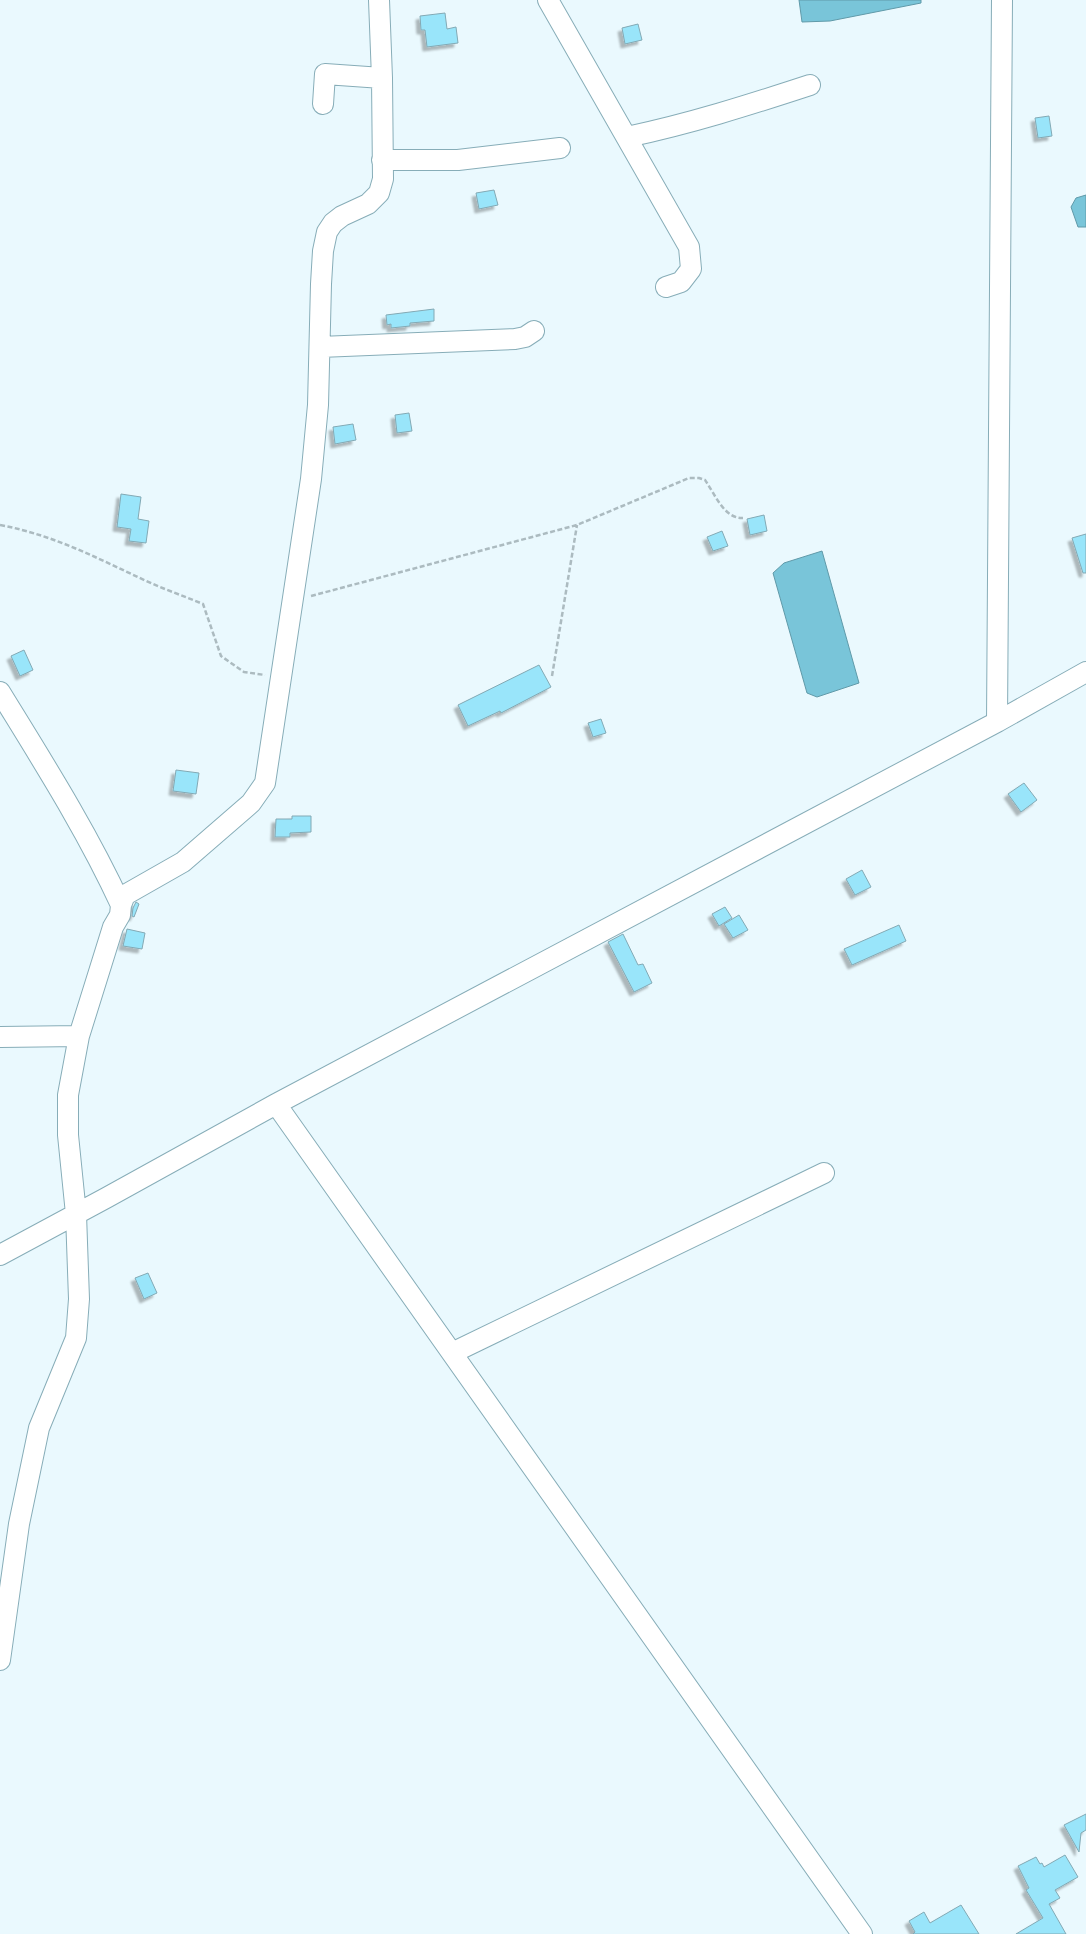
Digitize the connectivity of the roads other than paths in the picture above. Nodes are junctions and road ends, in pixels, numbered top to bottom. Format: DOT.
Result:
graph roads {
  1 [pos="379,0"];
  2 [pos="548,0"];
  3 [pos="1002,0"];
  4 [pos="382,78"];
  5 [pos="810,85"];
  6 [pos="323,104"];
  7 [pos="626,137"];
  8 [pos="560,148"];
  9 [pos="382,160"];
  10 [pos="666,287"];
  11 [pos="534,331"];
  12 [pos="320,347"];
  13 [pos="1086,672"];
  14 [pos="0,692"];
  15 [pos="997,722"];
  16 [pos="121,905"];
  17 [pos="79,1036"];
  18 [pos="0,1037"];
  19 [pos="276,1104"];
  20 [pos="824,1173"];
  21 [pos="91,1207"];
  22 [pos="0,1255"];
  23 [pos="452,1353"];
  24 [pos="0,1660"];
  25 [pos="862,1934"];
  1 -- 4 [label="street"];
  2 -- 7 [label="street"];
  3 -- 15 [label="street"];
  4 -- 6 [label="street"];
  4 -- 9 [label="street"];
  5 -- 7 [label="street"];
  7 -- 10 [label="street"];
  8 -- 9 [label="street"];
  9 -- 12 [label="street"];
  11 -- 12 [label="street"];
  12 -- 16 [label="street"];
  13 -- 15 [label="street"];
  14 -- 16 [label="street"];
  15 -- 19 [label="street"];
  16 -- 17 [label="street"];
  17 -- 18 [label="street"];
  17 -- 21 [label="street"];
  19 -- 21 [label="street"];
  19 -- 23 [label="street"];
  20 -- 23 [label="street"];
  21 -- 22 [label="street"];
  21 -- 24 [label="street"];
  23 -- 25 [label="street"];
}
